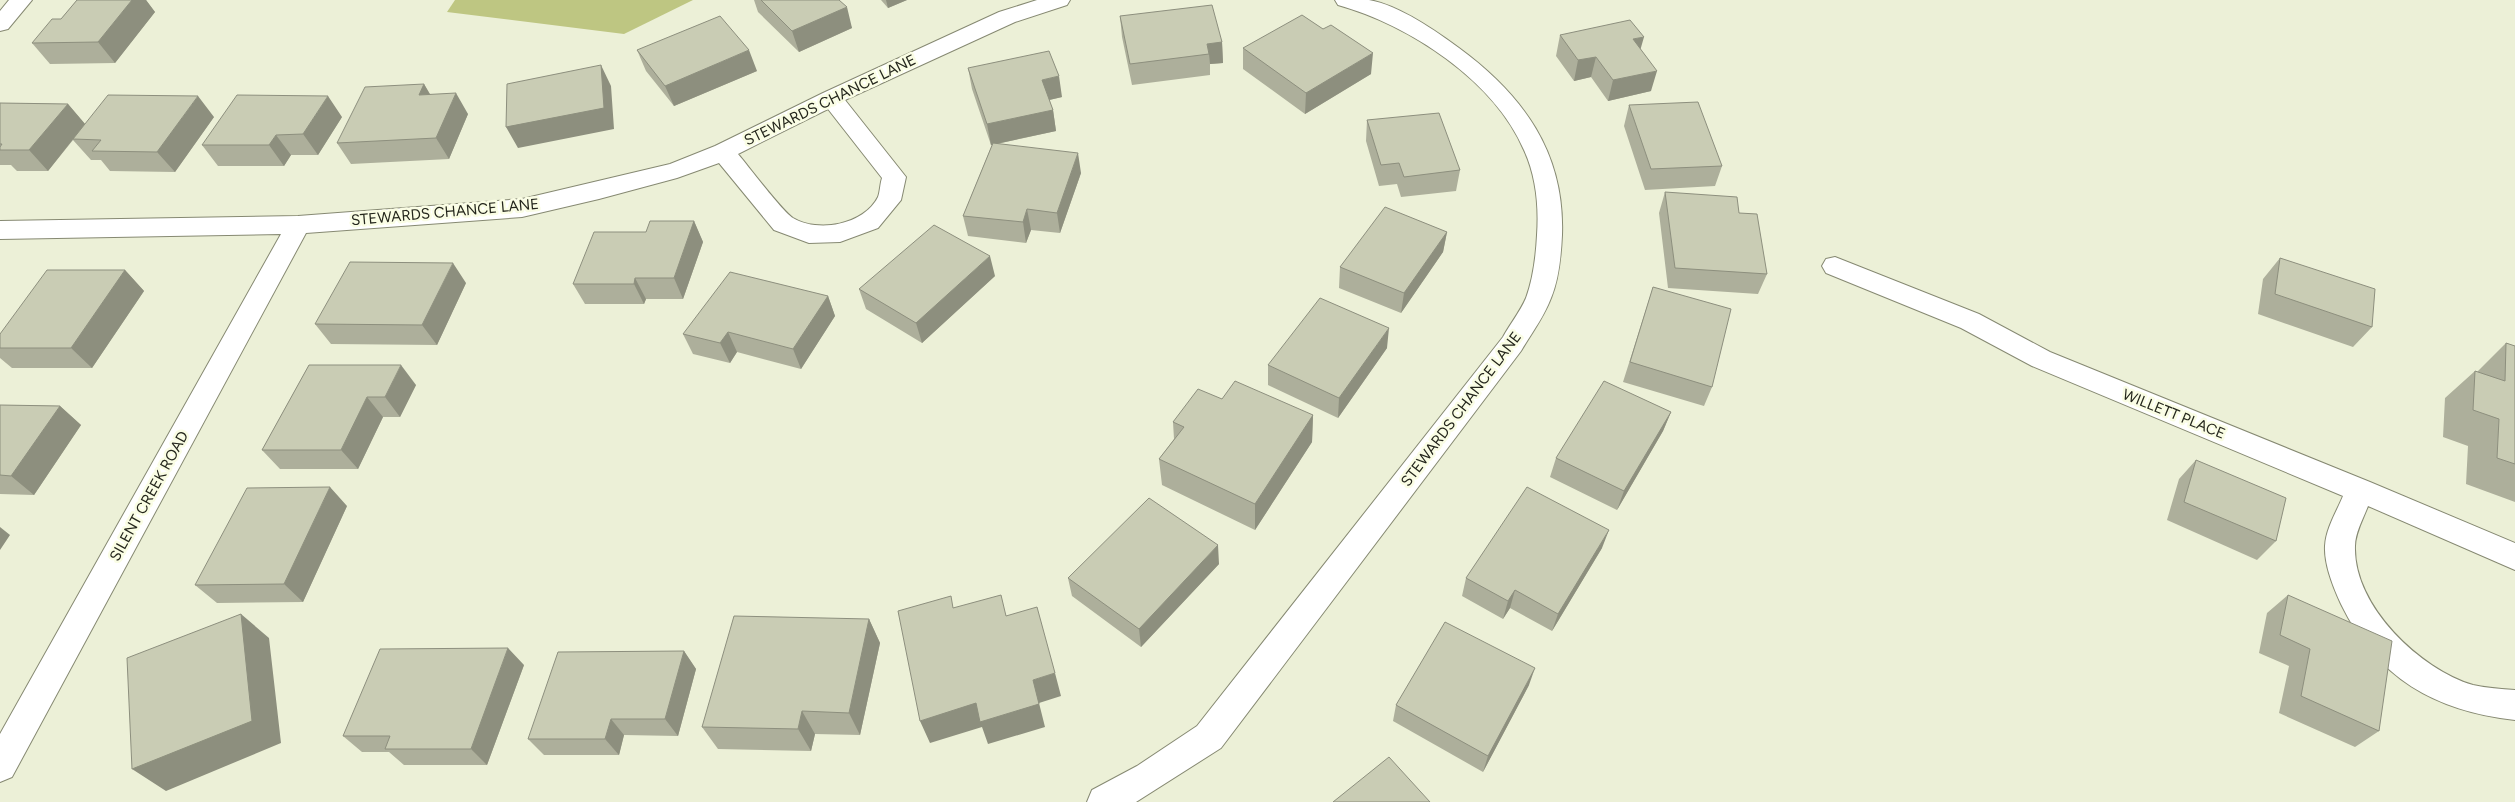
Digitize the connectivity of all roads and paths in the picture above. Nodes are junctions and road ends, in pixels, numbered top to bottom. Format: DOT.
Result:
graph roads {
  1 [pos="21,0"];
  2 [pos="1059,0"];
  3 [pos="1346,0"];
  4 [pos="0,24"];
  5 [pos="831,98"];
  6 [pos="723,152"];
  7 [pos="298,226"];
  8 [pos="0,230"];
  9 [pos="1835,266"];
  10 [pos="2360,490"];
  11 [pos="2515,557"];
  12 [pos="2515,705"];
  13 [pos="0,766"];
  14 [pos="1104,802"];
  1 -- 4 [label="street"];
  2 -- 5 [label="street, STEWARDS CHANCE LANE"];
  3 -- 14 [label="street, STEWARDS CHANCE LANE"];
  5 -- 6 [label="street, STEWARDS CHANCE LANE"];
  5 -- 6 [label="street"];
  6 -- 7 [label="street, STEWARDS CHANCE LANE"];
  7 -- 8 [label="street, STEWARDS CHANCE LANE"];
  7 -- 13 [label="street, SILENT CREEK ROAD"];
  9 -- 10 [label="street, WILLETT PLACE"];
  10 -- 11 [label="street, WILLETT PLACE"];
  10 -- 12 [label="street"];
}
